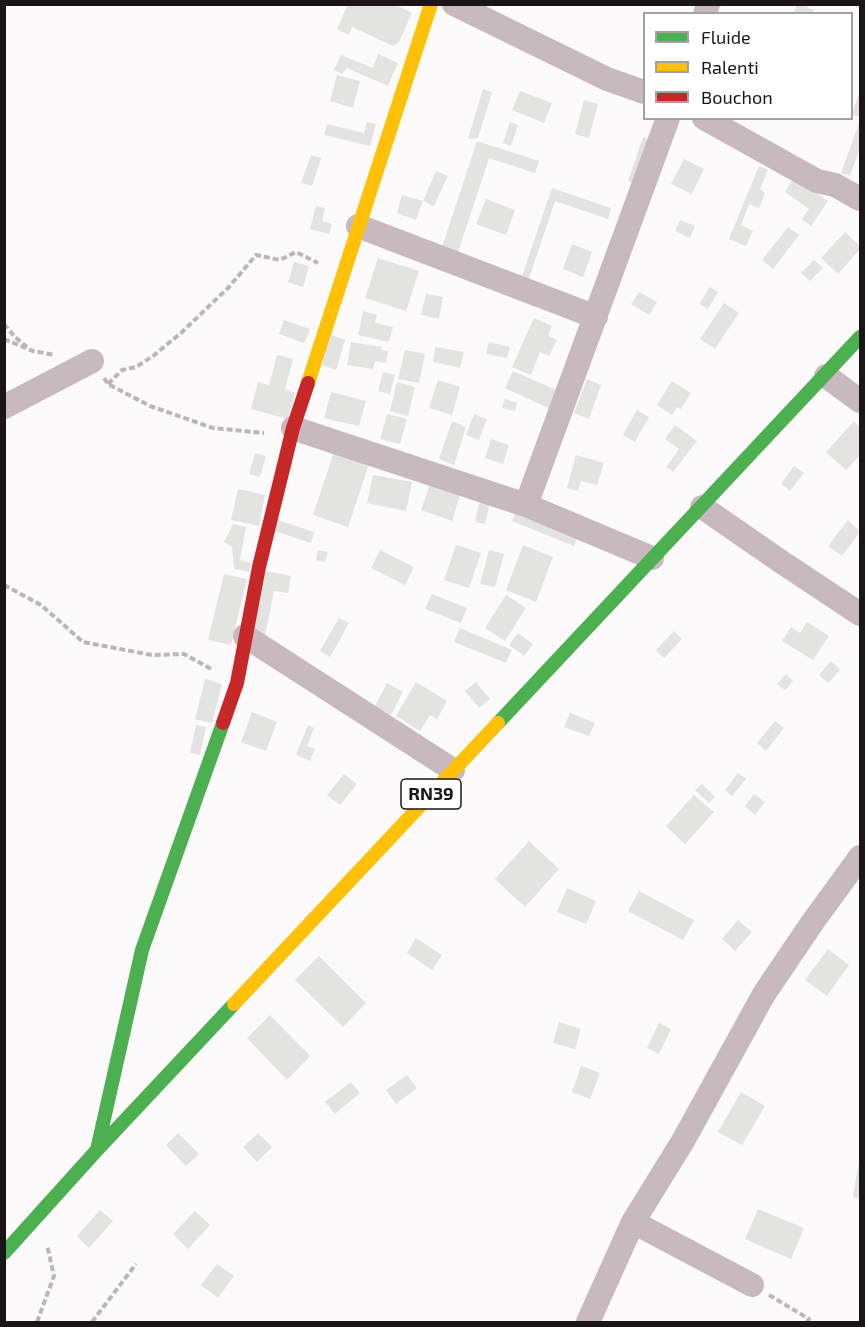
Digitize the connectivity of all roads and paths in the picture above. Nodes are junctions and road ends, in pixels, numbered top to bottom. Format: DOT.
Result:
graph roads {
  1 [pos="431,4"];
  2 [pos="454,4"];
  3 [pos="643,91"];
  4 [pos="667,120"];
  5 [pos="708,120"];
  6 [pos="861,199"];
  7 [pos="358,226"];
  8 [pos="342,276"];
  9 [pos="596,317"];
  10 [pos="4,324"];
  11 [pos="861,337"];
  12 [pos="4,339"];
  13 [pos="33,351"];
  14 [pos="92,361"];
  15 [pos="826,376"];
  16 [pos="108,384"];
  17 [pos="861,401"];
  18 [pos="4,407"];
  19 [pos="292,432"];
  20 [pos="526,505"];
  21 [pos="702,507"];
  22 [pos="652,558"];
  23 [pos="4,585"];
  24 [pos="861,614"];
  25 [pos="245,636"];
  26 [pos="237,683"];
  27 [pos="453,770"];
  28 [pos="861,857"];
  29 [pos="97,1150"];
  30 [pos="40,1215"];
  31 [pos="633,1222"];
  32 [pos="4,1253"];
  33 [pos="136,1264"];
  34 [pos="752,1285"];
  35 [pos="37,1323"];
  36 [pos="92,1323"];
  37 [pos="588,1323"];
  38 [pos="807,1323"];
  1 -- 7 [label="main road"];
  2 -- 3 [label="street"];
  4 -- 9 [label="street"];
  5 -- 6 [label="street"];
  7 -- 8 [label="main road"];
  7 -- 9 [label="street"];
  8 -- 16 [label="path"];
  8 -- 19 [label="main road"];
  9 -- 20 [label="street"];
  10 -- 13 [label="path"];
  11 -- 15 [label="main road, RN39"];
  12 -- 13 [label="path"];
  13 -- 14 [label="path"];
  14 -- 16 [label="path"];
  14 -- 18 [label="street"];
  15 -- 17 [label="street"];
  15 -- 21 [label="main road, RN39"];
  16 -- 19 [label="path"];
  19 -- 20 [label="street"];
  19 -- 25 [label="main road"];
  20 -- 22 [label="street"];
  21 -- 22 [label="main road, RN39"];
  21 -- 24 [label="street"];
  22 -- 27 [label="main road, RN39"];
  23 -- 26 [label="path"];
  25 -- 26 [label="main road"];
  25 -- 27 [label="street"];
  26 -- 29 [label="main road"];
  27 -- 29 [label="main road, RN39"];
  28 -- 31 [label="street"];
  29 -- 30 [label="main road, RN39"];
  30 -- 32 [label="main road, RN39"];
  30 -- 35 [label="path"];
  31 -- 34 [label="street"];
  31 -- 37 [label="street"];
  33 -- 36 [label="path"];
  34 -- 38 [label="path"];
}
